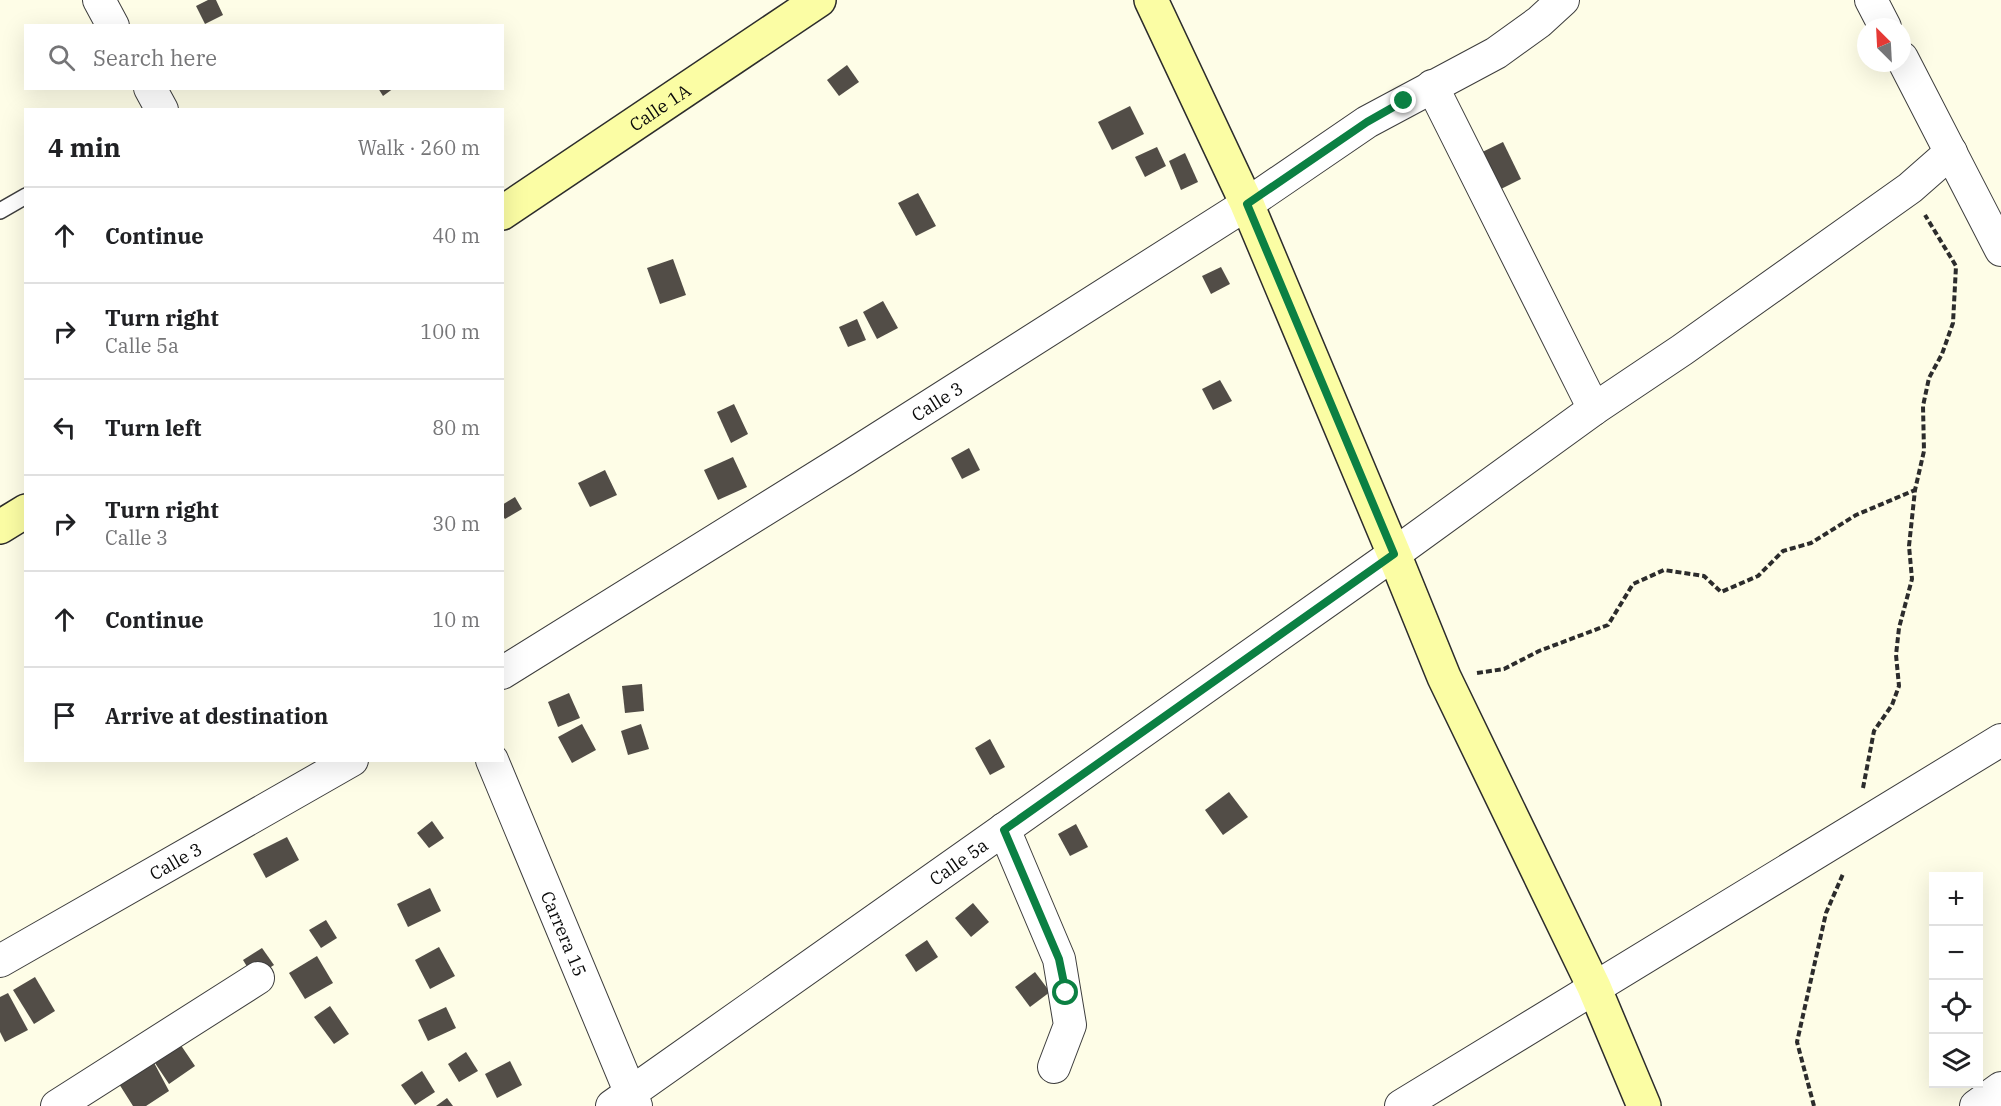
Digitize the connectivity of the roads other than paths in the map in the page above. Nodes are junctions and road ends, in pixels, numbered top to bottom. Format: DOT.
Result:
graph roads {
  1 [pos="99,0"];
  2 [pos="819,0"];
  3 [pos="1151,0"];
  4 [pos="1563,0"];
  5 [pos="1871,0"];
  6 [pos="1881,18"];
  7 [pos="113,24"];
  8 [pos="1909,72"];
  9 [pos="1432,86"];
  10 [pos="151,90"];
  11 [pos="161,108"];
  12 [pos="1951,152"];
  13 [pos="24,197"];
  14 [pos="1247,204"];
  15 [pos="0,211"];
  16 [pos="504,212"];
  17 [pos="2001,250"];
  18 [pos="1594,409"];
  19 [pos="24,513"];
  20 [pos="0,527"];
  21 [pos="1394,554"];
  22 [pos="504,672"];
  23 [pos="2001,740"];
  24 [pos="348,762"];
  25 [pos="493,762"];
  26 [pos="1004,830"];
  27 [pos="0,961"];
  28 [pos="258,978"];
  29 [pos="1594,987"];
  30 [pos="1054,1067"];
  31 [pos="2001,1088"];
  32 [pos="626,1102"];
  33 [pos="57,1106"];
  34 [pos="1401,1106"];
  35 [pos="1644,1106"];
  36 [pos="1976,1106"];
  1 -- 7 [label="street"];
  2 -- 16 [label="street, Calle 1A"];
  3 -- 14 [label="street"];
  4 -- 9 [label="street, Calle 3"];
  5 -- 6 [label="street"];
  8 -- 12 [label="street"];
  9 -- 14 [label="street, Calle 3"];
  9 -- 18 [label="street"];
  10 -- 11 [label="street"];
  12 -- 17 [label="street"];
  12 -- 18 [label="street, Calle 5a"];
  13 -- 15 [label="lane"];
  14 -- 21 [label="street"];
  14 -- 22 [label="street, Calle 3"];
  18 -- 21 [label="street, Calle 5a"];
  19 -- 20 [label="street"];
  21 -- 26 [label="street, Calle 5a"];
  21 -- 29 [label="street"];
  23 -- 29 [label="street"];
  24 -- 27 [label="street, Calle 3"];
  25 -- 32 [label="street, Carrera 15"];
  26 -- 30 [label="street"];
  26 -- 32 [label="street, Calle 5a"];
  28 -- 33 [label="street"];
  29 -- 34 [label="street"];
  29 -- 35 [label="street"];
  31 -- 36 [label="street"];
}
